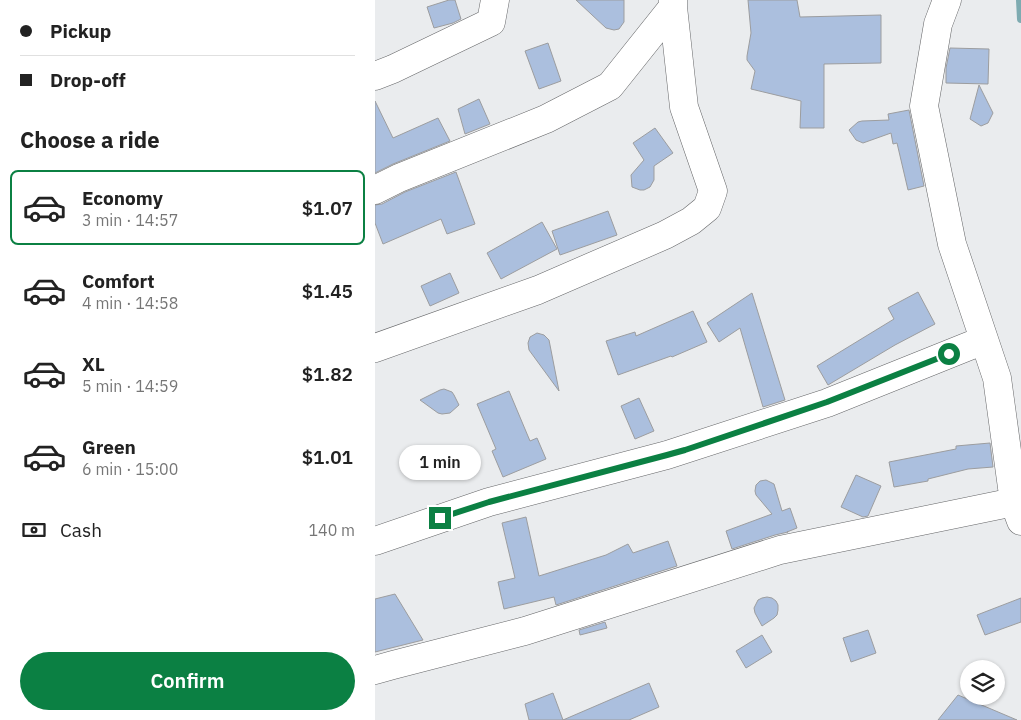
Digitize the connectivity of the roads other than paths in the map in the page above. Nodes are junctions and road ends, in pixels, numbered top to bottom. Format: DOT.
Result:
graph roads {
  1 [pos="495,0"];
  2 [pos="947,0"];
  3 [pos="673,4"];
  4 [pos="375,76"];
  5 [pos="375,190"];
  6 [pos="984,340"];
  7 [pos="375,348"];
  8 [pos="1017,511"];
  9 [pos="375,541"];
  10 [pos="375,670"];
  1 -- 4 [label="street"];
  2 -- 6 [label="street"];
  3 -- 5 [label="street"];
  3 -- 7 [label="street"];
  6 -- 8 [label="street"];
  6 -- 9 [label="street"];
  8 -- 10 [label="street"];
}
